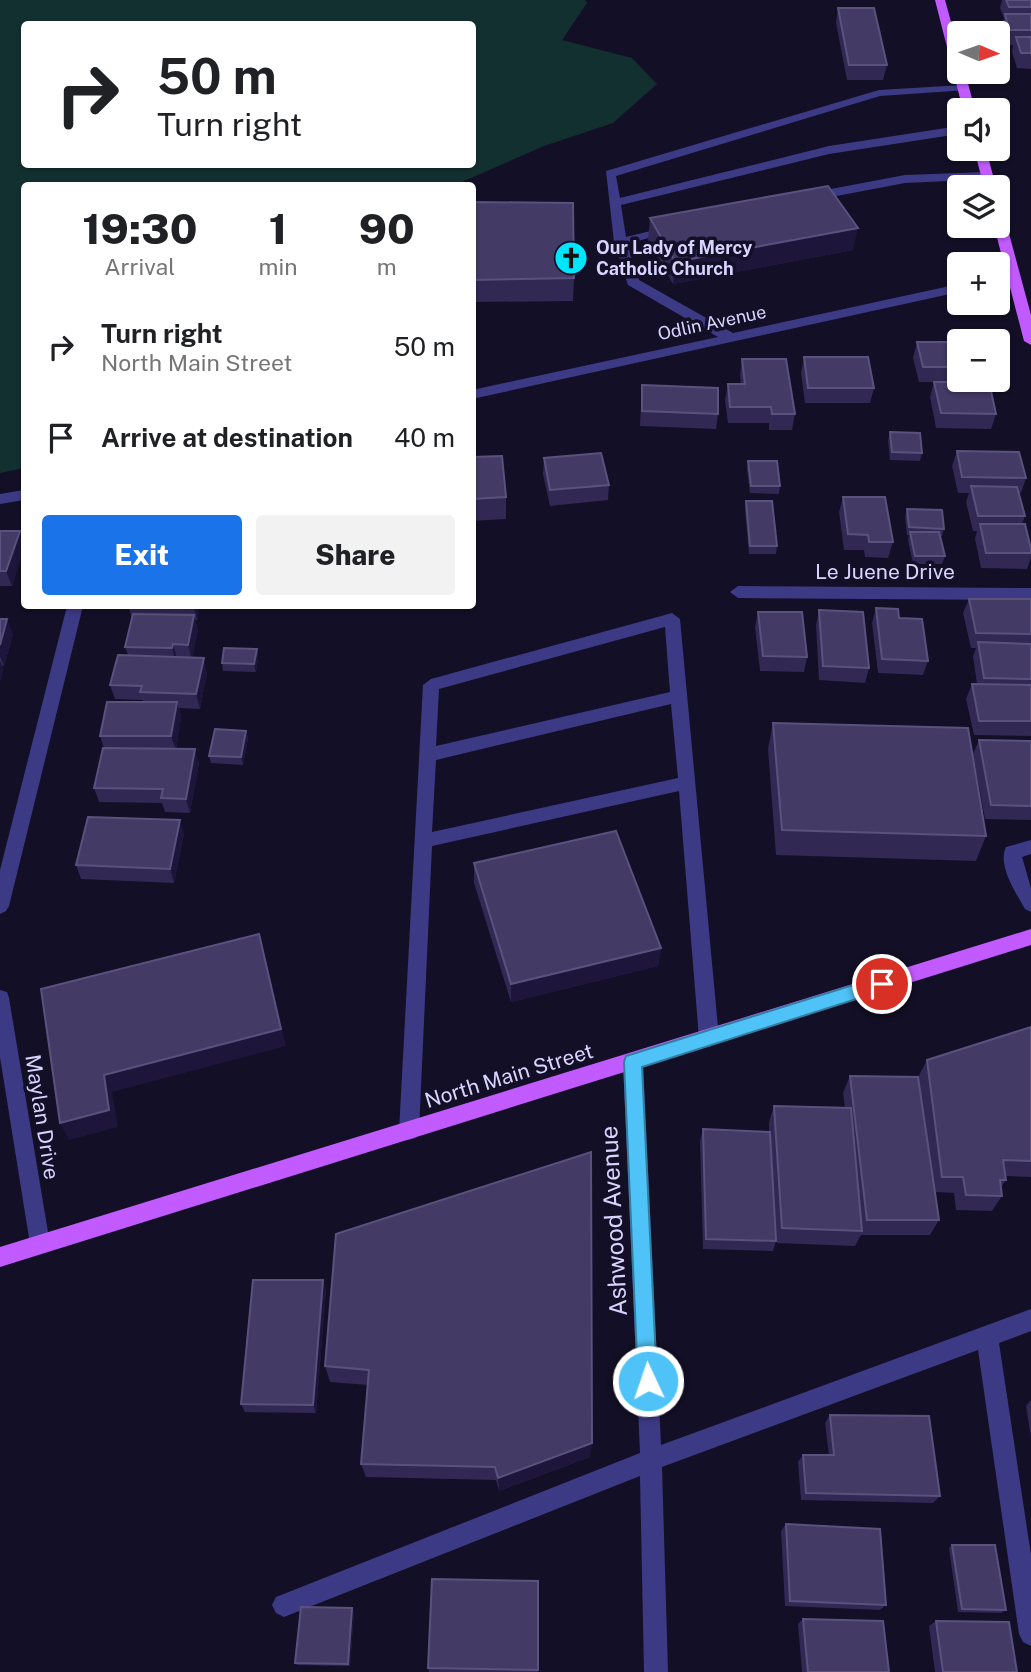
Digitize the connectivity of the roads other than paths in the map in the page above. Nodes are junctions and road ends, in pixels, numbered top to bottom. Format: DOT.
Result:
graph roads {
  1 [pos="940,0"];
  2 [pos="947,27"];
  3 [pos="962,84"];
  4 [pos="963,88"];
  5 [pos="966,98"];
  6 [pos="947,131"];
  7 [pos="947,180"];
  8 [pos="797,200"];
  9 [pos="615,203"];
  10 [pos="684,227"];
  11 [pos="1004,238"];
  12 [pos="620,242"];
  13 [pos="1014,276"];
  14 [pos="1010,277"];
  15 [pos="947,291"];
  16 [pos="731,338"];
  17 [pos="1031,341"];
  18 [pos="476,394"];
  19 [pos="21,496"];
  20 [pos="0,499"];
  21 [pos="738,592"];
  22 [pos="1031,594"];
  23 [pos="74,609"];
  24 [pos="678,696"];
  25 [pos="427,755"];
  26 [pos="687,783"];
  27 [pos="423,841"];
  28 [pos="1031,847"];
  29 [pos="1031,904"];
  30 [pos="0,906"];
  31 [pos="1031,937"];
  32 [pos="0,998"];
  33 [pos="709,1038"];
  34 [pos="633,1062"];
  35 [pos="409,1131"];
  36 [pos="40,1244"];
  37 [pos="0,1257"];
  38 [pos="1031,1320"];
  39 [pos="987,1336"];
  40 [pos="651,1460"];
  41 [pos="284,1605"];
  42 [pos="1031,1634"];
  43 [pos="656,1672"];
  1 -- 2 [label="main road"];
  3 -- 4 [label="main road"];
  4 -- 5 [label="main road"];
  4 -- 9 [label="street"];
  6 -- 9 [label="street"];
  7 -- 8 [label="street"];
  9 -- 12 [label="street"];
  10 -- 12 [label="street"];
  11 -- 13 [label="main road"];
  12 -- 16 [label="street"];
  13 -- 14 [label="street"];
  13 -- 17 [label="main road"];
  15 -- 16 [label="street, Odlin Avenue"];
  16 -- 18 [label="street, Odlin Avenue"];
  19 -- 20 [label="street"];
  21 -- 22 [label="street, Le Juene Drive"];
  23 -- 30 [label="street"];
  24 -- 25 [label="street"];
  24 -- 25 [label="street"];
  24 -- 26 [label="street"];
  25 -- 27 [label="street"];
  26 -- 27 [label="street"];
  26 -- 33 [label="street"];
  27 -- 35 [label="street"];
  28 -- 29 [label="street"];
  31 -- 33 [label="main road, North Main Street"];
  32 -- 36 [label="street, Maylan Drive"];
  33 -- 34 [label="main road, North Main Street"];
  34 -- 35 [label="main road, North Main Street"];
  34 -- 40 [label="street, Ashwood Avenue"];
  35 -- 36 [label="main road, North Main Street"];
  36 -- 37 [label="main road, North Main Street"];
  38 -- 39 [label="street"];
  39 -- 40 [label="street"];
  39 -- 42 [label="street"];
  40 -- 41 [label="street"];
  40 -- 43 [label="street, Ashwood Avenue"];
}
